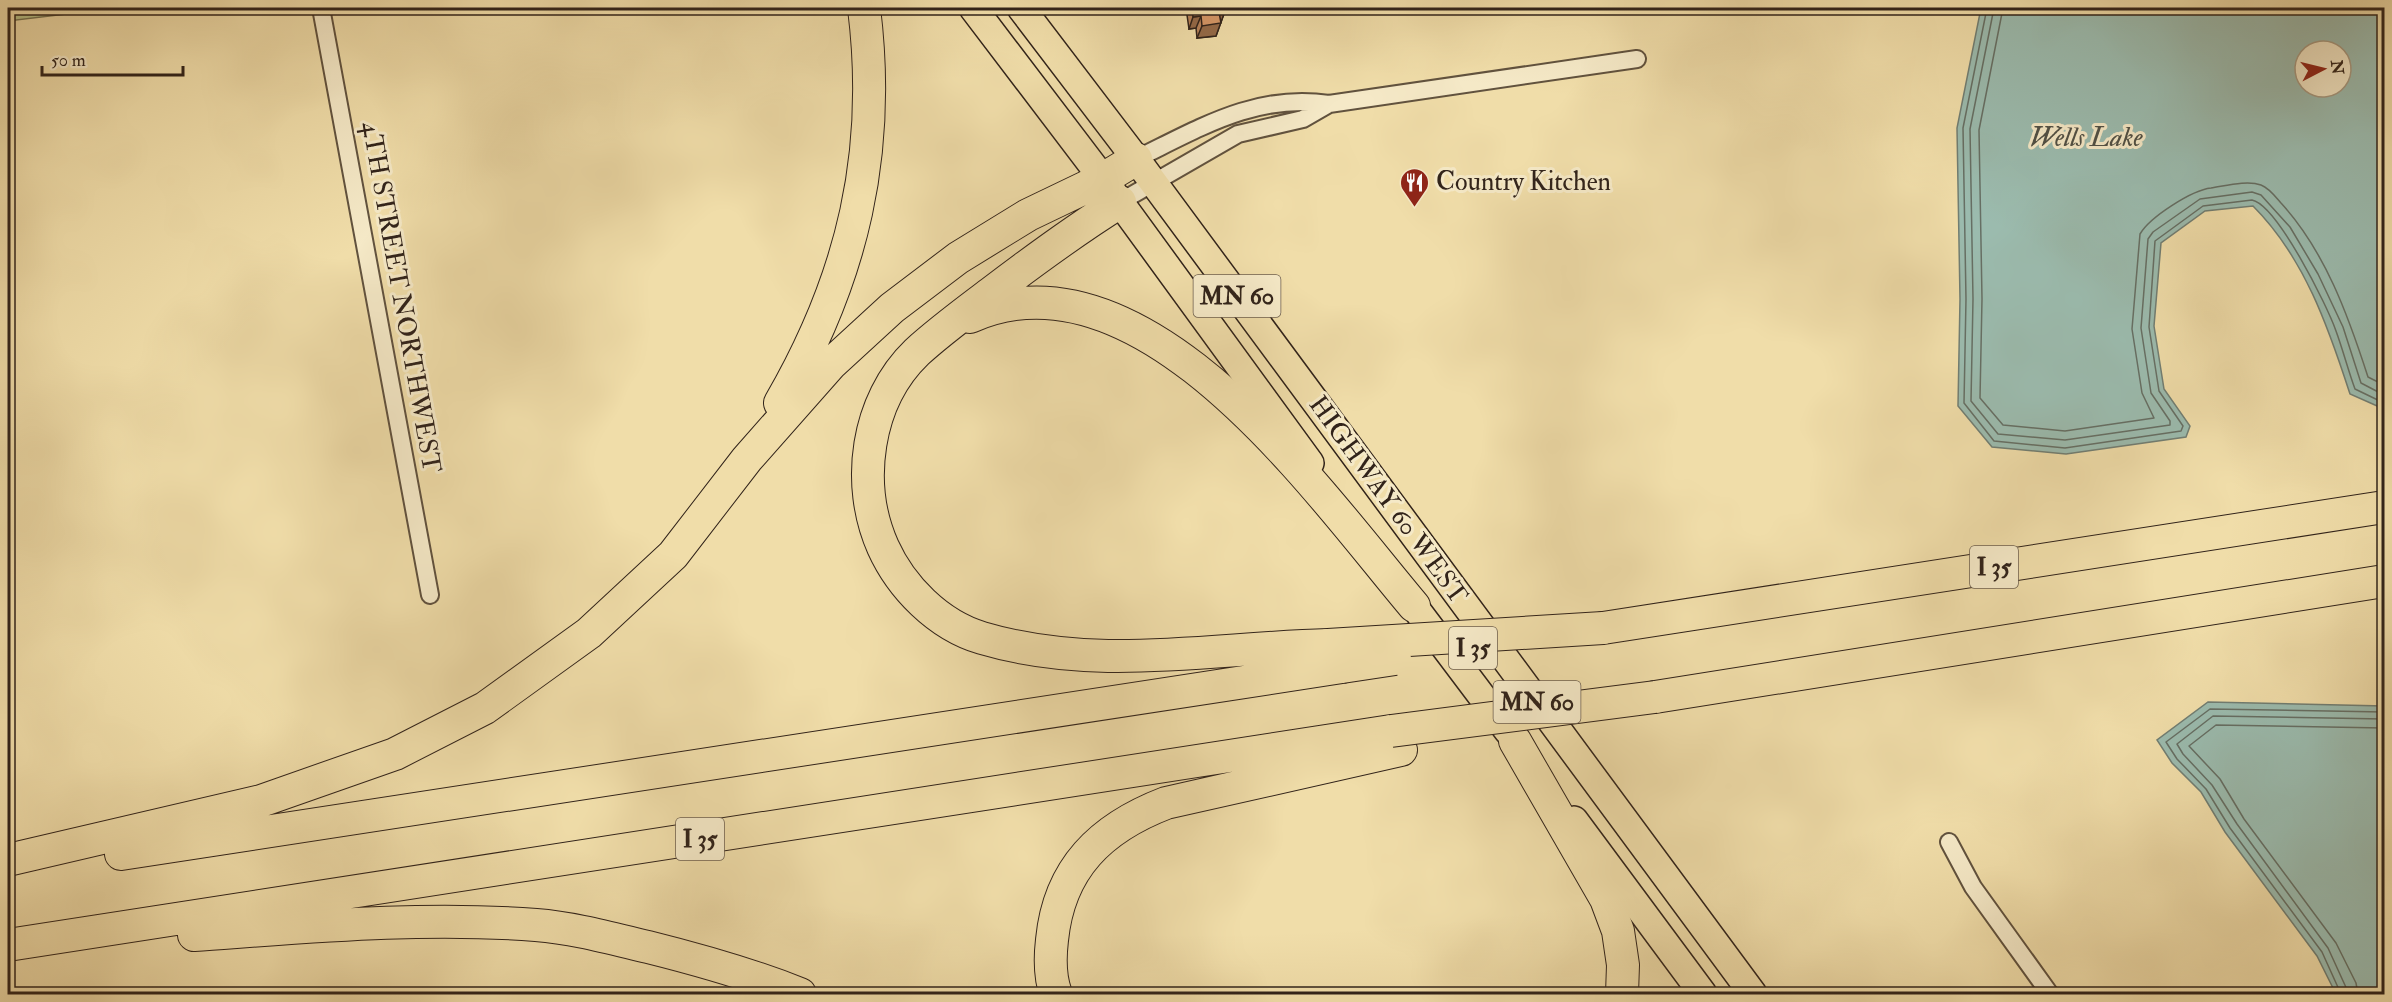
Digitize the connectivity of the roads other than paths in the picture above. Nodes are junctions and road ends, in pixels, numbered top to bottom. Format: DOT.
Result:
graph roads {
  1 [pos="321,8"];
  2 [pos="864,8"];
  3 [pos="972,8"];
  4 [pos="1021,8"];
  5 [pos="1637,59"];
  6 [pos="1329,104"];
  7 [pos="1145,171"];
  8 [pos="1111,190"];
  9 [pos="945,329"];
  10 [pos="747,459"];
  11 [pos="2385,507"];
  12 [pos="2385,581"];
  13 [pos="430,595"];
  14 [pos="1414,606"];
  15 [pos="1335,656"];
  16 [pos="1396,740"];
  17 [pos="1515,741"];
  18 [pos="1949,842"];
  19 [pos="8,860"];
  20 [pos="8,871"];
  21 [pos="8,947"];
  22 [pos="800,994"];
  23 [pos="1056,994"];
  24 [pos="1622,994"];
  25 [pos="1703,994"];
  26 [pos="1753,994"];
  27 [pos="2050,994"];
  1 -- 13 [label="street, 4TH STREET NORTHWEST"];
  2 -- 10 [label="highway"];
  3 -- 8 [label="main road, HIGHWAY 60 WEST / MN 60"];
  4 -- 7 [label="main road, HIGHWAY 60 WEST / MN 60"];
  5 -- 6 [label="street"];
  6 -- 7 [label="street"];
  6 -- 7 [label="street"];
  7 -- 8 [label="highway"];
  7 -- 26 [label="main road, HIGHWAY 60 WEST / MN 60"];
  8 -- 9 [label="highway"];
  8 -- 10 [label="highway"];
  8 -- 14 [label="main road, HIGHWAY 60 WEST / MN 60"];
  9 -- 14 [label="highway"];
  9 -- 15 [label="highway"];
  10 -- 19 [label="highway"];
  11 -- 15 [label="highway, I 35, bridge"];
  12 -- 16 [label="highway, bridge"];
  14 -- 17 [label="main road, HIGHWAY 60 WEST / MN 60"];
  15 -- 20 [label="highway"];
  16 -- 21 [label="highway, I 35"];
  16 -- 23 [label="highway"];
  17 -- 24 [label="highway"];
  17 -- 25 [label="main road, HIGHWAY 60 WEST / MN 60"];
  18 -- 27 [label="street"];
  21 -- 22 [label="highway"];
}
